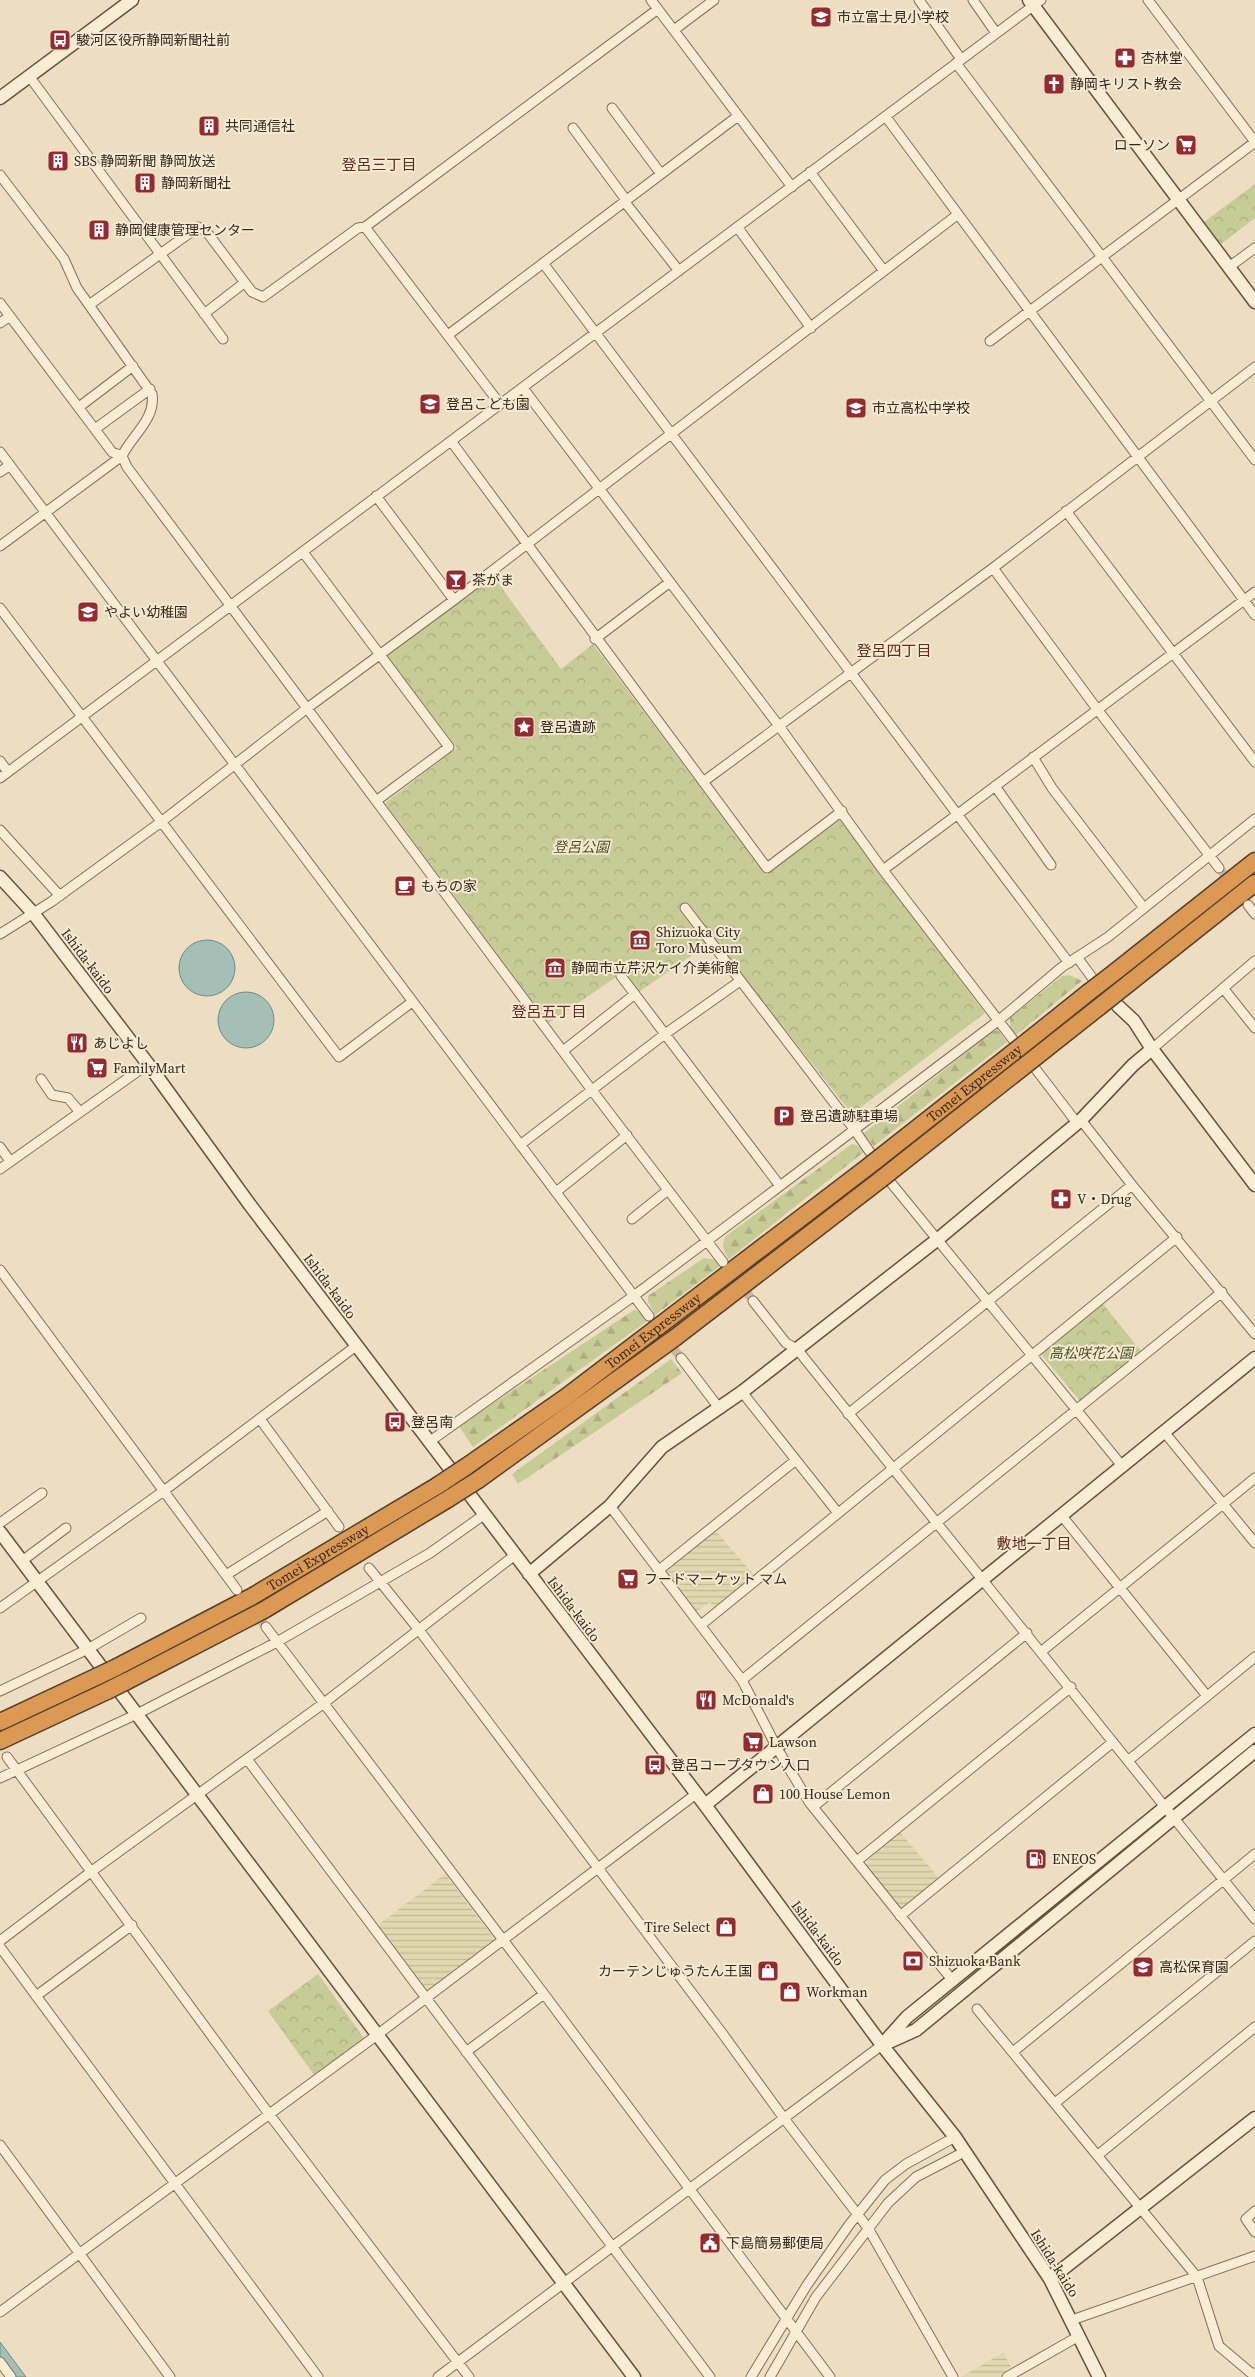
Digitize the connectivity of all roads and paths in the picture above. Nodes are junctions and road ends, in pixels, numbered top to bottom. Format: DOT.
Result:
graph roads {
  1 [pos="132,0"];
  2 [pos="651,0"];
  3 [pos="714,0"];
  4 [pos="919,0"];
  5 [pos="973,0"];
  6 [pos="1148,0"];
  7 [pos="1034,2"];
  8 [pos="658,9"];
  9 [pos="674,30"];
  10 [pos="996,33"];
  11 [pos="958,61"];
  12 [pos="29,76"];
  13 [pos="0,98"];
  14 [pos="612,108"];
  15 [pos="738,116"];
  16 [pos="886,117"];
  17 [pos="573,128"];
  18 [pos="1255,142"];
  19 [pos="810,172"];
  20 [pos="661,174"];
  21 [pos="0,175"];
  22 [pos="792,186"];
  23 [pos="625,201"];
  24 [pos="1179,201"];
  25 [pos="957,215"];
  26 [pos="365,227"];
  27 [pos="738,228"];
  28 [pos="1255,248"];
  29 [pos="160,255"];
  30 [pos="1101,257"];
  31 [pos="542,263"];
  32 [pos="1229,267"];
  33 [pos="680,271"];
  34 [pos="884,272"];
  35 [pos="244,283"];
  36 [pos="1255,302"];
  37 [pos="0,303"];
  38 [pos="90,305"];
  39 [pos="1029,312"];
  40 [pos="204,314"];
  41 [pos="10,316"];
  42 [pos="0,323"];
  43 [pos="810,328"];
  44 [pos="597,333"];
  45 [pos="448,334"];
  46 [pos="223,339"];
  47 [pos="990,341"];
  48 [pos="133,366"];
  49 [pos="1255,367"];
  50 [pos="523,388"];
  51 [pos="150,389"];
  52 [pos="1211,400"];
  53 [pos="500,404"];
  54 [pos="79,407"];
  55 [pos="95,429"];
  56 [pos="672,434"];
  57 [pos="451,441"];
  58 [pos="0,452"];
  59 [pos="122,456"];
  60 [pos="1138,456"];
  61 [pos="1255,460"];
  62 [pos="10,465"];
  63 [pos="0,472"];
  64 [pos="599,488"];
  65 [pos="376,496"];
  66 [pos="1066,511"];
  67 [pos="46,512"];
  68 [pos="526,544"];
  69 [pos="0,546"];
  70 [pos="303,552"];
  71 [pos="993,568"];
  72 [pos="670,582"];
  73 [pos="1255,592"];
  74 [pos="454,600"];
  75 [pos="1244,600"];
  76 [pos="230,606"];
  77 [pos="0,608"];
  78 [pos="1255,615"];
  79 [pos="595,639"];
  80 [pos="1173,653"];
  81 [pos="380,656"];
  82 [pos="155,661"];
  83 [pos="852,672"];
  84 [pos="306,709"];
  85 [pos="1097,709"];
  86 [pos="82,716"];
  87 [pos="779,726"];
  88 [pos="1033,757"];
  89 [pos="0,761"];
  90 [pos="1255,762"];
  91 [pos="233,765"];
  92 [pos="8,772"];
  93 [pos="0,778"];
  94 [pos="704,782"];
  95 [pos="994,786"];
  96 [pos="376,801"];
  97 [pos="842,811"];
  98 [pos="958,814"];
  99 [pos="1255,819"];
  100 [pos="160,822"];
  101 [pos="0,830"];
  102 [pos="1210,855"];
  103 [pos="1255,861"];
  104 [pos="1051,865"];
  105 [pos="1219,868"];
  106 [pos="883,870"];
  107 [pos="0,877"];
  108 [pos="1255,883"];
  109 [pos="60,896"];
  110 [pos="1248,905"];
  111 [pos="685,908"];
  112 [pos="1144,908"];
  113 [pos="33,913"];
  114 [pos="1255,914"];
  115 [pos="0,934"];
  116 [pos="1077,957"];
  117 [pos="1255,961"];
  118 [pos="1069,963"];
  119 [pos="621,976"];
  120 [pos="740,981"];
  121 [pos="1223,988"];
  122 [pos="635,994"];
  123 [pos="412,1002"];
  124 [pos="1118,1006"];
  125 [pos="998,1021"];
  126 [pos="1255,1028"];
  127 [pos="665,1034"];
  128 [pos="1152,1049"];
  129 [pos="563,1051"];
  130 [pos="148,1064"];
  131 [pos="41,1079"];
  132 [pos="591,1089"];
  133 [pos="79,1111"];
  134 [pos="1079,1122"];
  135 [pos="854,1129"];
  136 [pos="627,1135"];
  137 [pos="520,1145"];
  138 [pos="0,1147"];
  139 [pos="10,1161"];
  140 [pos="0,1169"];
  141 [pos="1132,1185"];
  142 [pos="1255,1185"];
  143 [pos="780,1186"];
  144 [pos="668,1190"];
  145 [pos="556,1192"];
  146 [pos="632,1219"];
  147 [pos="1176,1237"];
  148 [pos="938,1239"];
  149 [pos="707,1240"];
  150 [pos="724,1262"];
  151 [pos="0,1270"];
  152 [pos="1222,1292"];
  153 [pos="634,1295"];
  154 [pos="988,1300"];
  155 [pos="753,1301"];
  156 [pos="649,1316"];
  157 [pos="1255,1334"];
  158 [pos="356,1346"];
  159 [pos="797,1349"];
  160 [pos="1033,1356"];
  161 [pos="681,1358"];
  162 [pos="1255,1358"];
  163 [pos="742,1392"];
  164 [pos="719,1408"];
  165 [pos="1077,1410"];
  166 [pos="848,1414"];
  167 [pos="260,1419"];
  168 [pos="1165,1433"];
  169 [pos="429,1442"];
  170 [pos="796,1460"];
  171 [pos="1123,1467"];
  172 [pos="893,1469"];
  173 [pos="1255,1478"];
  174 [pos="165,1490"];
  175 [pos="42,1493"];
  176 [pos="442,1493"];
  177 [pos="1223,1504"];
  178 [pos="610,1506"];
  179 [pos="328,1512"];
  180 [pos="838,1513"];
  181 [pos="485,1514"];
  182 [pos="1062,1516"];
  183 [pos="0,1523"];
  184 [pos="937,1523"];
  185 [pos="339,1526"];
  186 [pos="66,1528"];
  187 [pos="0,1532"];
  188 [pos="1255,1543"];
  189 [pos="514,1555"];
  190 [pos="22,1561"];
  191 [pos="369,1568"];
  192 [pos="659,1570"];
  193 [pos="529,1574"];
  194 [pos="226,1575"];
  195 [pos="982,1578"];
  196 [pos="379,1581"];
  197 [pos="37,1582"];
  198 [pos="1120,1588"];
  199 [pos="237,1590"];
  200 [pos="0,1608"];
  201 [pos="141,1618"];
  202 [pos="701,1625"];
  203 [pos="266,1627"];
  204 [pos="419,1630"];
  205 [pos="1027,1633"];
  206 [pos="278,1642"];
  207 [pos="88,1649"];
  208 [pos="1042,1652"];
  209 [pos="1255,1657"];
  210 [pos="742,1680"];
  211 [pos="1071,1687"];
  212 [pos="0,1691"];
  213 [pos="1207,1696"];
  214 [pos="324,1703"];
  215 [pos="137,1714"];
  216 [pos="0,1722"];
  217 [pos="1255,1734"];
  218 [pos="0,1741"];
  219 [pos="1114,1742"];
  220 [pos="777,1748"];
  221 [pos="1255,1751"];
  222 [pos="7,1757"];
  223 [pos="247,1759"];
  224 [pos="1129,1760"];
  225 [pos="17,1770"];
  226 [pos="0,1778"];
  227 [pos="696,1794"];
  228 [pos="196,1795"];
  229 [pos="705,1805"];
  230 [pos="1166,1806"];
  231 [pos="813,1807"];
  232 [pos="1174,1817"];
  233 [pos="1255,1854"];
  234 [pos="857,1861"];
  235 [pos="597,1868"];
  236 [pos="92,1870"];
  237 [pos="1224,1880"];
  238 [pos="900,1916"];
  239 [pos="1255,1919"];
  240 [pos="132,1926"];
  241 [pos="502,1939"];
  242 [pos="0,1941"];
  243 [pos="1255,1941"];
  244 [pos="0,1947"];
  245 [pos="952,1981"];
  246 [pos="544,1994"];
  247 [pos="36,1996"];
  248 [pos="426,1998"];
  249 [pos="977,2009"];
  250 [pos="1255,2027"];
  251 [pos="377,2035"];
  252 [pos="882,2045"];
  253 [pos="466,2052"];
  254 [pos="1013,2052"];
  255 [pos="1055,2103"];
  256 [pos="269,2114"];
  257 [pos="783,2117"];
  258 [pos="1255,2118"];
  259 [pos="955,2137"];
  260 [pos="0,2145"];
  261 [pos="964,2152"];
  262 [pos="1098,2155"];
  263 [pos="175,2185"];
  264 [pos="690,2189"];
  265 [pos="1141,2209"];
  266 [pos="1255,2211"];
  267 [pos="857,2216"];
  268 [pos="868,2228"];
  269 [pos="1255,2232"];
  270 [pos="613,2246"];
  271 [pos="81,2253"];
  272 [pos="1255,2256"];
  273 [pos="1197,2276"];
  274 [pos="1050,2279"];
  275 [pos="563,2283"];
  276 [pos="0,2312"];
  277 [pos="787,2318"];
  278 [pos="1072,2320"];
  279 [pos="797,2331"];
  280 [pos="1079,2336"];
  281 [pos="0,2362"];
  282 [pos="457,2362"];
  283 [pos="1253,2374"];
  284 [pos="11,2377"];
  285 [pos="170,2377"];
  286 [pos="318,2377"];
  287 [pos="438,2377"];
  288 [pos="469,2377"];
  289 [pos="634,2377"];
  290 [pos="710,2377"];
  291 [pos="751,2377"];
  292 [pos="770,2377"];
  293 [pos="830,2377"];
  294 [pos="953,2377"];
  295 [pos="1007,2377"];
  296 [pos="1099,2377"];
  1 -- 12 [label="street"];
  2 -- 8 [label="street"];
  3 -- 9 [label="street"];
  4 -- 11 [label="street"];
  5 -- 10 [label="street"];
  6 -- 18 [label="street"];
  7 -- 10 [label="street"];
  7 -- 24 [label="street"];
  8 -- 9 [label="street"];
  8 -- 26 [label="street"];
  9 -- 15 [label="street"];
  10 -- 11 [label="street"];
  11 -- 16 [label="street"];
  11 -- 30 [label="street"];
  12 -- 13 [label="street"];
  12 -- 29 [label="street"];
  14 -- 20 [label="street"];
  15 -- 20 [label="street"];
  15 -- 22 [label="street"];
  16 -- 19 [label="street"];
  16 -- 25 [label="street"];
  17 -- 23 [label="street"];
  18 -- 24 [label="street"];
  19 -- 22 [label="street"];
  19 -- 34 [label="street"];
  20 -- 23 [label="street"];
  21 -- 38 [label="street"];
  22 -- 27 [label="street"];
  23 -- 31 [label="street"];
  23 -- 33 [label="street"];
  24 -- 30 [label="street"];
  24 -- 32 [label="street"];
  25 -- 34 [label="street"];
  25 -- 39 [label="street"];
  26 -- 35 [label="street"];
  26 -- 45 [label="street"];
  27 -- 33 [label="street"];
  27 -- 43 [label="street"];
  28 -- 32 [label="street"];
  29 -- 35 [label="street"];
  29 -- 38 [label="street"];
  29 -- 40 [label="street"];
  30 -- 39 [label="street"];
  30 -- 52 [label="street"];
  31 -- 44 [label="street"];
  31 -- 45 [label="street"];
  32 -- 36 [label="street"];
  33 -- 44 [label="street"];
  34 -- 43 [label="street"];
  35 -- 40 [label="street"];
  37 -- 41 [label="street"];
  38 -- 48 [label="street"];
  39 -- 47 [label="street"];
  39 -- 60 [label="street"];
  40 -- 46 [label="street"];
  41 -- 42 [label="street"];
  41 -- 54 [label="street"];
  43 -- 56 [label="street"];
  44 -- 50 [label="street"];
  44 -- 56 [label="street"];
  45 -- 53 [label="street"];
  48 -- 51 [label="street"];
  48 -- 54 [label="street"];
  49 -- 52 [label="street"];
  50 -- 53 [label="street"];
  50 -- 64 [label="street"];
  51 -- 55 [label="street"];
  51 -- 59 [label="street"];
  52 -- 60 [label="street"];
  52 -- 61 [label="street"];
  53 -- 57 [label="street"];
  54 -- 55 [label="street"];
  55 -- 59 [label="street"];
  56 -- 64 [label="street"];
  56 -- 83 [label="street"];
  57 -- 65 [label="street"];
  57 -- 68 [label="street"];
  58 -- 62 [label="street"];
  59 -- 67 [label="street"];
  59 -- 76 [label="street"];
  60 -- 66 [label="street"];
  60 -- 75 [label="street"];
  62 -- 63 [label="street"];
  62 -- 67 [label="street"];
  64 -- 68 [label="street"];
  64 -- 72 [label="street"];
  65 -- 70 [label="street"];
  65 -- 74 [label="street"];
  66 -- 71 [label="street"];
  66 -- 80 [label="street"];
  67 -- 69 [label="street"];
  67 -- 82 [label="street"];
  68 -- 74 [label="street"];
  68 -- 79 [label="street"];
  70 -- 76 [label="street"];
  70 -- 81 [label="street"];
  71 -- 83 [label="street"];
  71 -- 85 [label="street"];
  72 -- 79 [label="street"];
  72 -- 87 [label="street"];
  73 -- 75 [label="street"];
  74 -- 81 [label="street"];
  75 -- 78 [label="street"];
  75 -- 80 [label="street"];
  76 -- 82 [label="street"];
  76 -- 84 [label="street"];
  77 -- 86 [label="street"];
  79 -- 94 [label="street"];
  80 -- 85 [label="street"];
  80 -- 90 [label="street"];
  81 -- 84 [label="street"];
  81 -- 96 [label="street"];
  82 -- 86 [label="street"];
  82 -- 91 [label="street"];
  83 -- 87 [label="street"];
  83 -- 98 [label="street"];
  84 -- 91 [label="street"];
  84 -- 96 [label="street"];
  85 -- 88 [label="street"];
  85 -- 102 [label="street"];
  86 -- 92 [label="street"];
  86 -- 100 [label="street"];
  87 -- 94 [label="street"];
  87 -- 97 [label="street"];
  88 -- 95 [label="street"];
  88 -- 112 [label="street"];
  89 -- 92 [label="street"];
  91 -- 100 [label="street"];
  91 -- 123 [label="street"];
  92 -- 93 [label="street"];
  94 -- 97 [label="street"];
  95 -- 98 [label="street"];
  95 -- 104 [label="street"];
  96 -- 129 [label="street"];
  97 -- 106 [label="street"];
  98 -- 106 [label="street"];
  98 -- 118 [label="street"];
  99 -- 102 [label="street"];
  100 -- 109 [label="street"];
  100 -- 123 [label="street"];
  101 -- 109 [label="street"];
  102 -- 105 [label="street"];
  102 -- 112 [label="street"];
  103 -- 176 [label="highway, Tomei Expressway, bridge"];
  106 -- 125 [label="street"];
  107 -- 113 [label="street, Ishida-kaido"];
  108 -- 176 [label="highway, Tomei Expressway, bridge"];
  109 -- 113 [label="street"];
  110 -- 114 [label="street"];
  111 -- 120 [label="street"];
  112 -- 116 [label="street"];
  113 -- 115 [label="street"];
  113 -- 130 [label="street, Ishida-kaido"];
  116 -- 118 [label="street"];
  116 -- 124 [label="street"];
  117 -- 121 [label="street"];
  118 -- 125 [label="street"];
  119 -- 122 [label="street"];
  120 -- 127 [label="street"];
  120 -- 135 [label="street"];
  121 -- 126 [label="street"];
  121 -- 128 [label="street"];
  122 -- 127 [label="street"];
  122 -- 129 [label="street"];
  123 -- 137 [label="street"];
  124 -- 128 [label="street"];
  125 -- 134 [label="street"];
  125 -- 135 [label="street"];
  127 -- 132 [label="street"];
  127 -- 143 [label="street"];
  128 -- 134 [label="street"];
  128 -- 142 [label="street"];
  129 -- 132 [label="street"];
  130 -- 133 [label="street"];
  130 -- 158 [label="street, Ishida-kaido"];
  131 -- 133 [label="street"];
  132 -- 136 [label="street"];
  132 -- 137 [label="street"];
  133 -- 139 [label="street"];
  134 -- 141 [label="street"];
  134 -- 148 [label="street"];
  135 -- 143 [label="street"];
  135 -- 148 [label="street"];
  136 -- 144 [label="street"];
  136 -- 145 [label="street"];
  137 -- 145 [label="street"];
  138 -- 139 [label="street"];
  139 -- 140 [label="street"];
  141 -- 147 [label="street"];
  141 -- 154 [label="street"];
  143 -- 149 [label="street"];
  144 -- 146 [label="street"];
  144 -- 149 [label="street"];
  145 -- 153 [label="street"];
  147 -- 152 [label="street"];
  147 -- 160 [label="street"];
  148 -- 154 [label="street"];
  148 -- 159 [label="street"];
  149 -- 150 [label="street"];
  149 -- 153 [label="street"];
  151 -- 174 [label="street"];
  152 -- 157 [label="street"];
  152 -- 165 [label="street"];
  153 -- 156 [label="street"];
  153 -- 169 [label="street"];
  154 -- 160 [label="street"];
  154 -- 166 [label="street"];
  155 -- 159 [label="street"];
  158 -- 167 [label="street"];
  158 -- 169 [label="street, Ishida-kaido"];
  159 -- 163 [label="street"];
  159 -- 166 [label="street"];
  160 -- 165 [label="street"];
  160 -- 172 [label="street"];
  161 -- 164 [label="street"];
  162 -- 168 [label="street"];
  163 -- 164 [label="street"];
  163 -- 170 [label="street"];
  164 -- 178 [label="street"];
  165 -- 171 [label="street"];
  165 -- 184 [label="street"];
  166 -- 172 [label="street"];
  167 -- 174 [label="street"];
  167 -- 179 [label="street"];
  168 -- 171 [label="street"];
  168 -- 177 [label="street"];
  169 -- 181 [label="street, Ishida-kaido"];
  170 -- 180 [label="street"];
  170 -- 192 [label="street"];
  171 -- 182 [label="street"];
  172 -- 180 [label="street"];
  172 -- 184 [label="street"];
  173 -- 177 [label="street"];
  174 -- 194 [label="street"];
  174 -- 197 [label="street"];
  175 -- 183 [label="street"];
  176 -- 216 [label="highway, Tomei Expressway, bridge"];
  176 -- 218 [label="highway, Tomei Expressway, bridge"];
  177 -- 188 [label="street"];
  177 -- 198 [label="street"];
  178 -- 192 [label="street"];
  178 -- 193 [label="street"];
  179 -- 185 [label="street"];
  179 -- 194 [label="street"];
  180 -- 202 [label="street"];
  181 -- 189 [label="street, Ishida-kaido"];
  181 -- 196 [label="street"];
  182 -- 195 [label="street"];
  182 -- 198 [label="street"];
  184 -- 195 [label="street"];
  184 -- 210 [label="street"];
  186 -- 190 [label="street"];
  187 -- 190 [label="street"];
  189 -- 193 [label="street, Ishida-kaido"];
  189 -- 204 [label="street"];
  190 -- 197 [label="street"];
  191 -- 196 [label="street"];
  192 -- 202 [label="street"];
  193 -- 227 [label="street, Ishida-kaido"];
  194 -- 199 [label="street"];
  195 -- 205 [label="street"];
  195 -- 220 [label="street"];
  196 -- 204 [label="street"];
  196 -- 206 [label="street"];
  197 -- 200 [label="street"];
  197 -- 207 [label="street"];
  198 -- 208 [label="street"];
  198 -- 213 [label="street"];
  201 -- 207 [label="street"];
  202 -- 210 [label="street"];
  203 -- 206 [label="street"];
  204 -- 214 [label="street"];
  204 -- 235 [label="street"];
  205 -- 208 [label="street"];
  205 -- 231 [label="street"];
  206 -- 214 [label="street"];
  206 -- 215 [label="street"];
  207 -- 212 [label="street"];
  207 -- 215 [label="street"];
  208 -- 211 [label="street"];
  209 -- 213 [label="street"];
  210 -- 220 [label="street"];
  211 -- 219 [label="street"];
  211 -- 234 [label="street"];
  213 -- 224 [label="street"];
  214 -- 223 [label="street"];
  214 -- 241 [label="street"];
  215 -- 225 [label="street"];
  215 -- 228 [label="street"];
  217 -- 230 [label="street"];
  219 -- 224 [label="street"];
  219 -- 238 [label="street"];
  220 -- 229 [label="street"];
  220 -- 231 [label="street"];
  221 -- 232 [label="street"];
  222 -- 225 [label="street"];
  223 -- 228 [label="street"];
  223 -- 248 [label="street"];
  224 -- 230 [label="street"];
  225 -- 226 [label="street"];
  225 -- 236 [label="street"];
  227 -- 229 [label="street, Ishida-kaido"];
  227 -- 235 [label="street"];
  228 -- 236 [label="street"];
  228 -- 251 [label="street"];
  229 -- 252 [label="street, Ishida-kaido"];
  230 -- 232 [label="street"];
  230 -- 245 [label="street"];
  231 -- 234 [label="street"];
  232 -- 237 [label="street"];
  232 -- 252 [label="street"];
  233 -- 237 [label="street"];
  234 -- 238 [label="street"];
  235 -- 241 [label="street"];
  235 -- 257 [label="street"];
  236 -- 240 [label="street"];
  236 -- 242 [label="street"];
  237 -- 239 [label="street"];
  237 -- 254 [label="street"];
  238 -- 245 [label="street"];
  240 -- 247 [label="street"];
  240 -- 256 [label="street"];
  241 -- 246 [label="street"];
  241 -- 248 [label="street"];
  243 -- 255 [label="street"];
  244 -- 247 [label="street"];
  245 -- 252 [label="street"];
  246 -- 253 [label="street"];
  246 -- 264 [label="street"];
  247 -- 263 [label="street"];
  248 -- 251 [label="street"];
  248 -- 253 [label="street"];
  249 -- 254 [label="street"];
  250 -- 262 [label="street"];
  251 -- 256 [label="street"];
  251 -- 275 [label="street"];
  252 -- 257 [label="street"];
  252 -- 259 [label="street, Ishida-kaido"];
  253 -- 270 [label="street"];
  254 -- 255 [label="street"];
  255 -- 262 [label="street"];
  256 -- 263 [label="street"];
  256 -- 282 [label="street"];
  257 -- 264 [label="street"];
  257 -- 267 [label="street"];
  258 -- 265 [label="street"];
  259 -- 261 [label="street, Ishida-kaido"];
  259 -- 267 [label="street"];
  260 -- 271 [label="street"];
  261 -- 268 [label="street"];
  261 -- 274 [label="street, Ishida-kaido"];
  262 -- 265 [label="street"];
  263 -- 271 [label="street"];
  263 -- 286 [label="street"];
  264 -- 270 [label="street"];
  264 -- 277 [label="street"];
  265 -- 273 [label="street"];
  265 -- 274 [label="street"];
  266 -- 269 [label="street"];
  267 -- 268 [label="street"];
  267 -- 277 [label="street"];
  268 -- 279 [label="street"];
  268 -- 294 [label="street"];
  270 -- 275 [label="street"];
  270 -- 290 [label="street"];
  271 -- 276 [label="street"];
  271 -- 285 [label="street"];
  272 -- 273 [label="street"];
  273 -- 278 [label="street"];
  273 -- 283 [label="street"];
  274 -- 278 [label="street, Ishida-kaido"];
  275 -- 282 [label="street"];
  275 -- 289 [label="street"];
  277 -- 279 [label="street"];
  277 -- 291 [label="street"];
  278 -- 280 [label="street, Ishida-kaido"];
  279 -- 292 [label="street"];
  279 -- 293 [label="street"];
  280 -- 295 [label="street"];
  280 -- 296 [label="street, Ishida-kaido"];
  281 -- 284 [label="street"];
  282 -- 287 [label="street"];
  282 -- 288 [label="street"];
}
